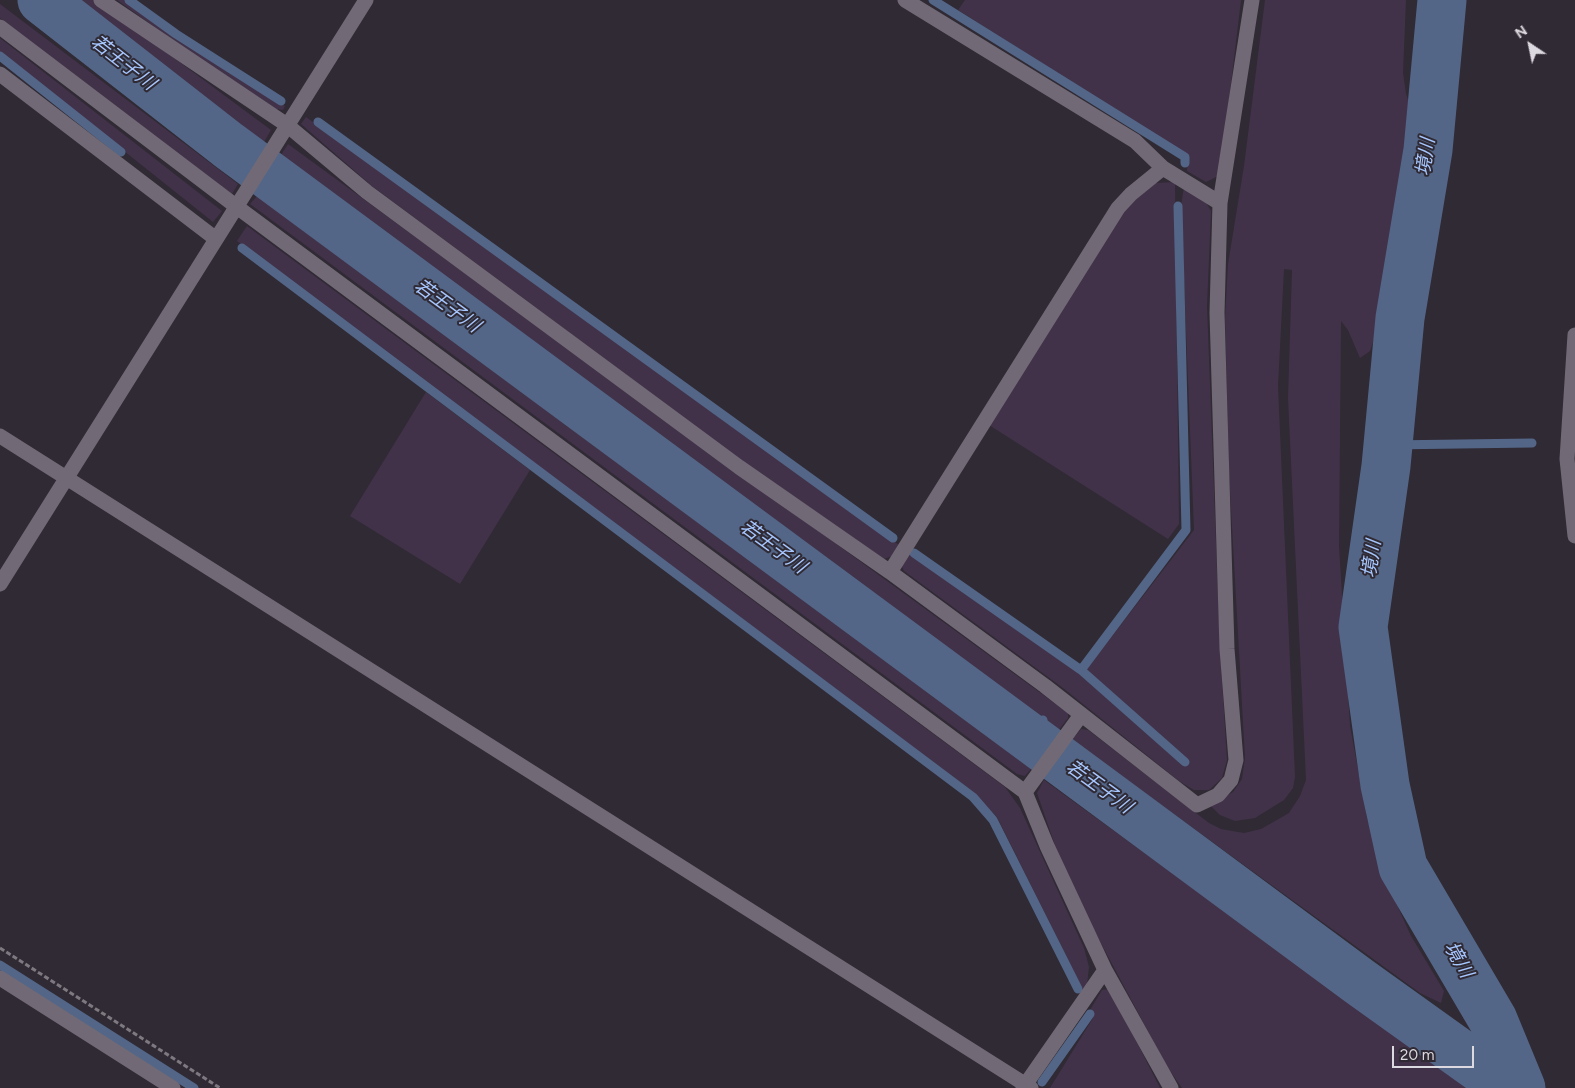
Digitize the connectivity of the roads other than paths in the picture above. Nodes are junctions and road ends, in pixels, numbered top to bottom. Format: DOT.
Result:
graph roads {
  1 [pos="101,0"];
  2 [pos="366,0"];
  3 [pos="905,0"];
  4 [pos="1252,0"];
  5 [pos="0,27"];
  6 [pos="0,74"];
  7 [pos="287,126"];
  8 [pos="1163,168"];
  9 [pos="1220,202"];
  10 [pos="237,207"];
  11 [pos="216,239"];
  12 [pos="1575,335"];
  13 [pos="0,436"];
  14 [pos="66,478"];
  15 [pos="1575,536"];
  16 [pos="890,572"];
  17 [pos="0,584"];
  18 [pos="1081,715"];
  19 [pos="1029,786"];
  20 [pos="1105,970"];
  21 [pos="0,978"];
  22 [pos="1027,1087"];
  23 [pos="173,1088"];
  24 [pos="1171,1088"];
  1 -- 7 [label="street"];
  2 -- 7 [label="street"];
  3 -- 8 [label="street"];
  4 -- 9 [label="street"];
  5 -- 10 [label="street"];
  6 -- 11 [label="street"];
  7 -- 10 [label="street"];
  7 -- 16 [label="street"];
  8 -- 9 [label="street"];
  8 -- 16 [label="street"];
  9 -- 18 [label="street"];
  10 -- 11 [label="street"];
  10 -- 19 [label="street"];
  11 -- 14 [label="street"];
  12 -- 15 [label="street"];
  13 -- 14 [label="street"];
  14 -- 17 [label="street"];
  14 -- 22 [label="street"];
  16 -- 18 [label="street"];
  18 -- 19 [label="street"];
  19 -- 20 [label="street"];
  20 -- 22 [label="street"];
  20 -- 24 [label="street"];
  21 -- 23 [label="street"];
}
